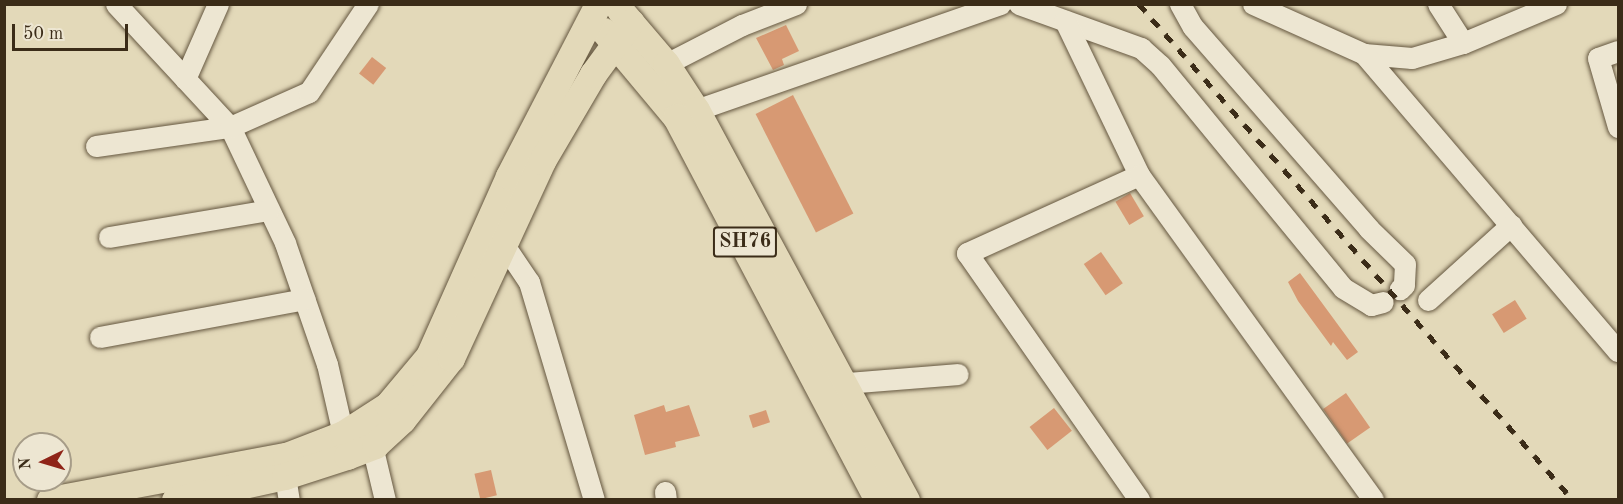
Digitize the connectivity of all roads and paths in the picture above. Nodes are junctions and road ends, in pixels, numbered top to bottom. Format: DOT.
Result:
graph roads {
  1 [pos="116,4"];
  2 [pos="218,4"];
  3 [pos="368,4"];
  4 [pos="796,4"];
  5 [pos="1000,4"];
  6 [pos="1018,4"];
  7 [pos="1180,4"];
  8 [pos="1253,4"];
  9 [pos="1438,4"];
  10 [pos="1556,4"];
  11 [pos="605,16"];
  12 [pos="1065,21"];
  13 [pos="1463,43"];
  14 [pos="1618,51"];
  15 [pos="1364,54"];
  16 [pos="666,64"];
  17 [pos="185,79"];
  18 [pos="696,110"];
  19 [pos="230,127"];
  20 [pos="1618,127"];
  21 [pos="96,146"];
  22 [pos="1139,175"];
  23 [pos="269,210"];
  24 [pos="1511,225"];
  25 [pos="109,237"];
  26 [pos="504,245"];
  27 [pos="305,299"];
  28 [pos="1428,300"];
  29 [pos="100,337"];
  30 [pos="1618,351"];
  31 [pos="958,374"];
  32 [pos="846,383"];
  33 [pos="360,434"];
  34 [pos="287,488"];
  35 [pos="224,495"];
  36 [pos="55,499"];
  37 [pos="593,499"];
  38 [pos="50,500"];
  39 [pos="175,500"];
  40 [pos="386,500"];
  41 [pos="878,500"];
  42 [pos="906,500"];
  43 [pos="1139,500"];
  44 [pos="1373,500"];
  1 -- 17 [label="street"];
  2 -- 17 [label="street"];
  3 -- 19 [label="street"];
  4 -- 16 [label="street"];
  5 -- 18 [label="street"];
  6 -- 12 [label="street"];
  7 -- 12 [label="street"];
  8 -- 15 [label="street"];
  9 -- 13 [label="street"];
  10 -- 13 [label="street"];
  11 -- 16 [label="main road, SH76"];
  11 -- 26 [label="main road"];
  11 -- 33 [label="main road"];
  11 -- 41 [label="main road, SH76"];
  12 -- 22 [label="street"];
  13 -- 15 [label="street"];
  14 -- 20 [label="street"];
  15 -- 24 [label="street"];
  16 -- 18 [label="main road, SH76"];
  17 -- 19 [label="street"];
  18 -- 32 [label="main road, SH76"];
  19 -- 21 [label="street"];
  19 -- 23 [label="street"];
  22 -- 43 [label="street"];
  22 -- 44 [label="street"];
  23 -- 25 [label="street"];
  23 -- 27 [label="street"];
  24 -- 28 [label="street"];
  24 -- 30 [label="street"];
  26 -- 33 [label="main road"];
  26 -- 37 [label="street"];
  27 -- 29 [label="street"];
  27 -- 33 [label="street"];
  31 -- 32 [label="street"];
  32 -- 42 [label="main road, SH76"];
  33 -- 34 [label="main road"];
  33 -- 36 [label="main road"];
  33 -- 40 [label="street"];
  34 -- 35 [label="main road"];
  35 -- 39 [label="main road"];
  36 -- 38 [label="main road"];
}
